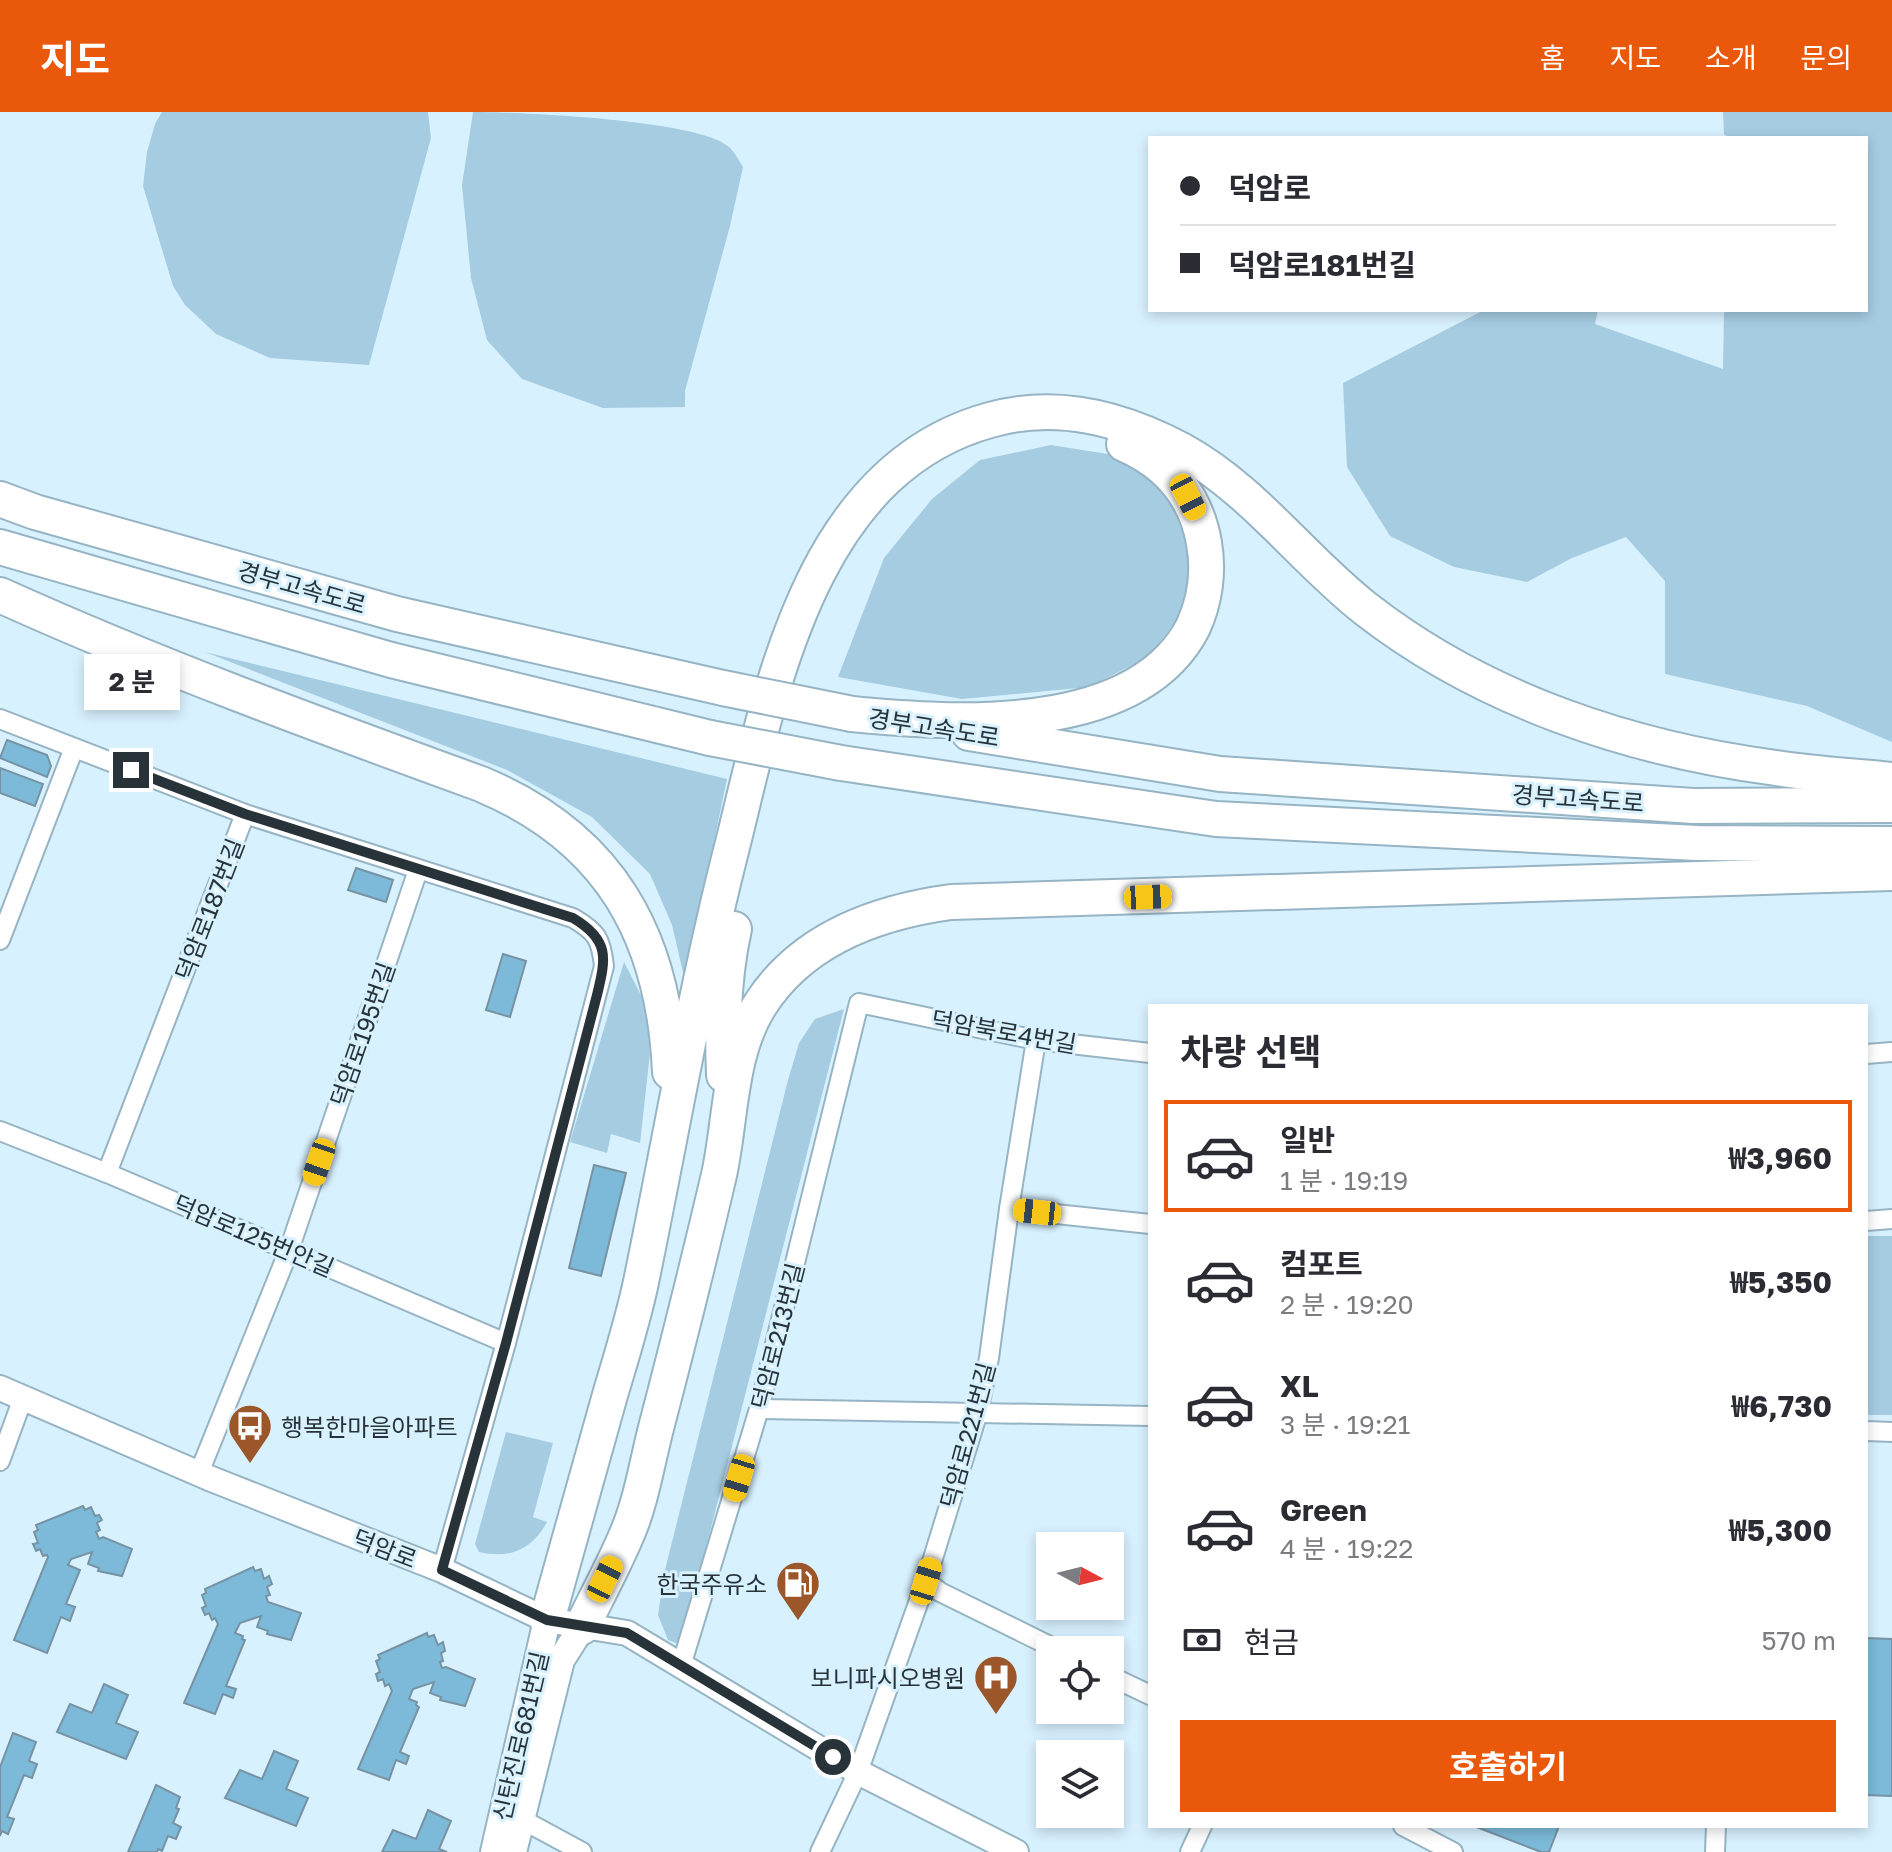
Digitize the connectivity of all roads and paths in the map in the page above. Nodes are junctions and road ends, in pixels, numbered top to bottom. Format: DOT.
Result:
graph roads {
  1 [pos="0,499"];
  2 [pos="0,547"];
  3 [pos="0,595"];
  4 [pos="852,714"];
  5 [pos="0,719"];
  6 [pos="74,748"];
  7 [pos="1892,780"];
  8 [pos="1892,805"];
  9 [pos="245,814"];
  10 [pos="1892,844"];
  11 [pos="418,870"];
  12 [pos="1892,873"];
  13 [pos="0,940"];
  14 [pos="859,1003"];
  15 [pos="1036,1040"];
  16 [pos="1892,1052"];
  17 [pos="1148,1053"];
  18 [pos="1868,1054"];
  19 [pos="0,1131"];
  20 [pos="670,1133"];
  21 [pos="722,1162"];
  22 [pos="107,1173"];
  23 [pos="1009,1209"];
  24 [pos="1892,1219"];
  25 [pos="1868,1221"];
  26 [pos="1148,1224"];
  27 [pos="289,1250"];
  28 [pos="506,1343"];
  29 [pos="0,1388"];
  30 [pos="23,1398"];
  31 [pos="759,1409"];
  32 [pos="978,1412"];
  33 [pos="1148,1416"];
  34 [pos="1868,1431"];
  35 [pos="1892,1432"];
  36 [pos="0,1461"];
  37 [pos="199,1473"];
  38 [pos="442,1570"];
  39 [pos="926,1581"];
  40 [pos="547,1620"];
  41 [pos="582,1627"];
  42 [pos="1036,1639"];
  43 [pos="681,1666"];
  44 [pos="1124,1683"];
  45 [pos="1148,1694"];
  46 [pos="858,1772"];
  47 [pos="521,1819"];
  48 [pos="1201,1828"];
  49 [pos="1407,1828"];
  50 [pos="1716,1828"];
  51 [pos="494,1852"];
  52 [pos="513,1852"];
  53 [pos="582,1852"];
  54 [pos="820,1852"];
  55 [pos="1016,1852"];
  56 [pos="1190,1852"];
  57 [pos="1453,1852"];
  58 [pos="1715,1852"];
  1 -- 4 [label="highway, 경부고속도로, bridge"];
  2 -- 10 [label="highway, 경부고속도로, bridge"];
  3 -- 20 [label="highway"];
  4 -- 8 [label="highway, 경부고속도로"];
  4 -- 21 [label="highway"];
  5 -- 6 [label="street"];
  6 -- 9 [label="street"];
  6 -- 13 [label="street"];
  7 -- 20 [label="highway"];
  9 -- 11 [label="street, 덕암로187번길"];
  9 -- 22 [label="street, 덕암로187번길"];
  11 -- 27 [label="street, 덕암로195번길"];
  11 -- 28 [label="street"];
  12 -- 21 [label="highway"];
  14 -- 15 [label="street, 덕암북로4번길"];
  14 -- 31 [label="street, 덕암로213번길"];
  15 -- 17 [label="street, 덕암북로4번길"];
  15 -- 23 [label="street, 덕암로221번길"];
  16 -- 18 [label="street"];
  19 -- 22 [label="street, 덕암로125번안길"];
  20 -- 40 [label="highway"];
  21 -- 41 [label="highway"];
  22 -- 27 [label="street, 덕암로125번안길"];
  23 -- 26 [label="street"];
  23 -- 32 [label="street, 덕암로221번길"];
  24 -- 25 [label="street"];
  27 -- 28 [label="street, 덕암로125번안길"];
  27 -- 37 [label="street, 덕암로195번길"];
  28 -- 38 [label="street"];
  29 -- 30 [label="street, 덕암로"];
  30 -- 36 [label="street"];
  30 -- 37 [label="street, 덕암로"];
  31 -- 32 [label="street"];
  31 -- 43 [label="street, 덕암로213번길"];
  32 -- 33 [label="street"];
  32 -- 39 [label="street, 덕암로221번길"];
  34 -- 35 [label="street"];
  37 -- 38 [label="street, 덕암로"];
  38 -- 40 [label="street, 덕암로"];
  39 -- 42 [label="street"];
  39 -- 46 [label="street, 덕암로221번길"];
  40 -- 41 [label="street, 덕암로"];
  40 -- 51 [label="main road, 신탄진로681번길"];
  41 -- 43 [label="street, 덕암로"];
  41 -- 47 [label="main road, 신탄진로681번길"];
  43 -- 46 [label="street, 덕암로"];
  44 -- 45 [label="street"];
  46 -- 54 [label="street, 덕암로221번길"];
  46 -- 55 [label="street, 덕암로"];
  47 -- 52 [label="main road, 신탄진로681번길"];
  47 -- 53 [label="street, 신탄진로681번길"];
  48 -- 56 [label="street"];
  49 -- 57 [label="street"];
  50 -- 58 [label="street"];
}
